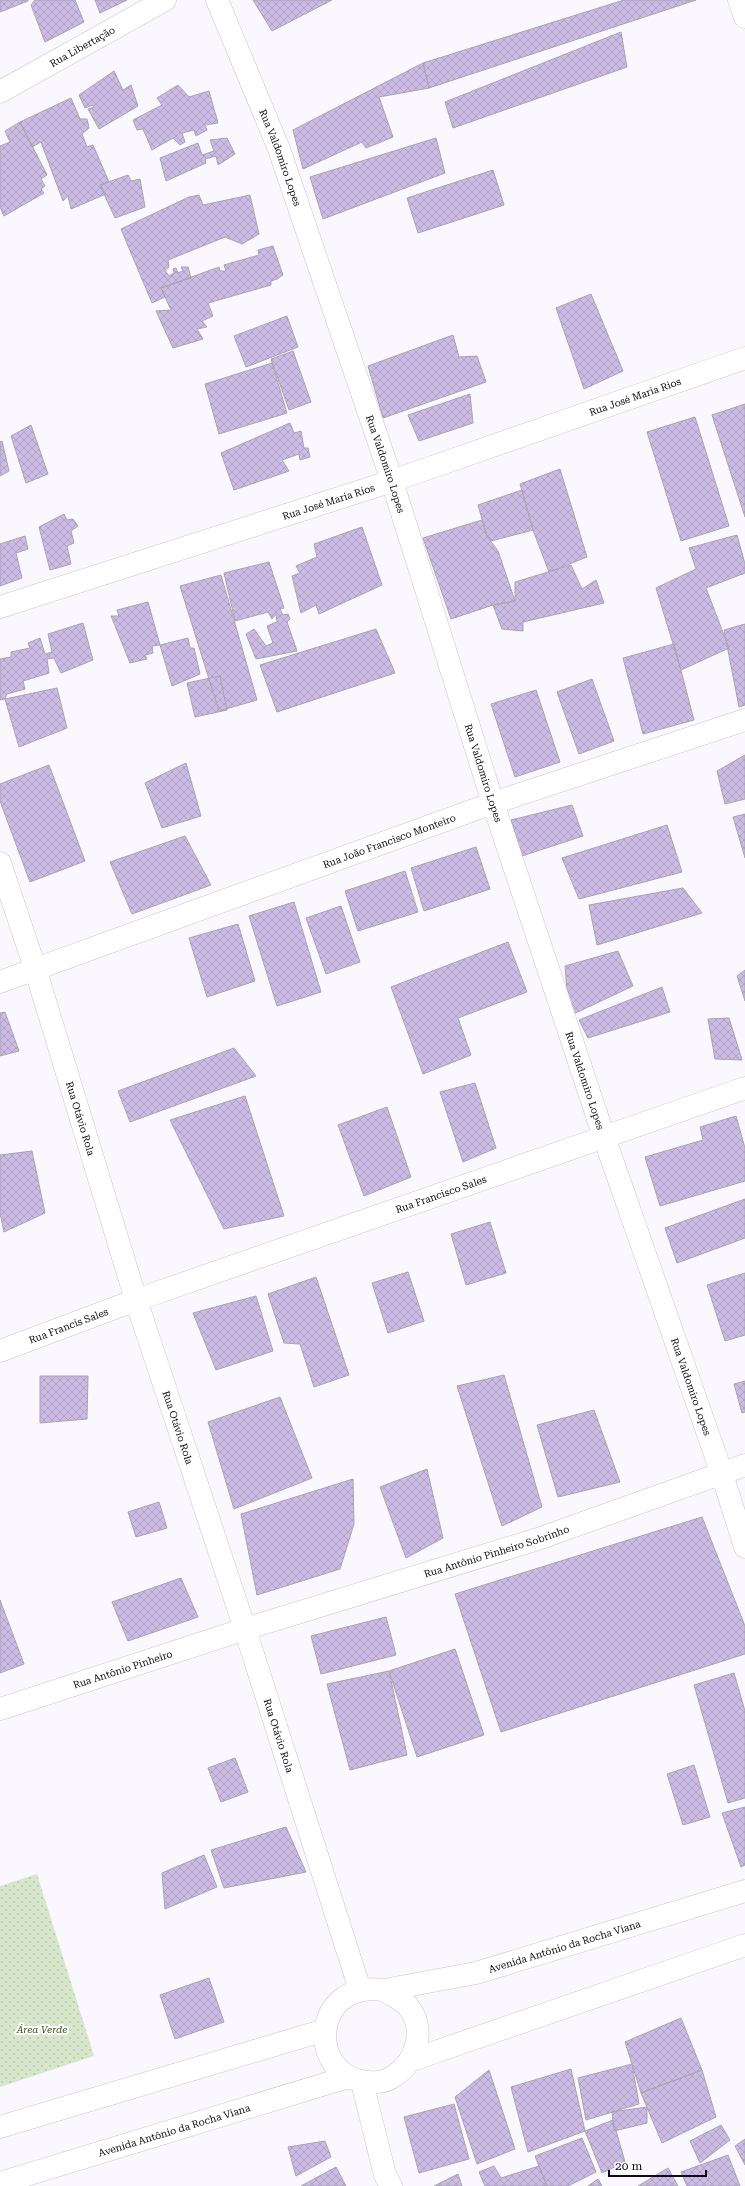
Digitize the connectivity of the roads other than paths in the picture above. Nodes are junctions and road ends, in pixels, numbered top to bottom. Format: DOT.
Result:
graph roads {
  1 [pos="165,0"];
  2 [pos="217,0"];
  3 [pos="738,0"];
  4 [pos="745,17"];
  5 [pos="0,92"];
  6 [pos="745,358"];
  7 [pos="392,481"];
  8 [pos="0,607"];
  9 [pos="745,720"];
  10 [pos="493,803"];
  11 [pos="0,863"];
  12 [pos="35,968"];
  13 [pos="0,982"];
  14 [pos="745,1088"];
  15 [pos="604,1137"];
  16 [pos="136,1300"];
  17 [pos="0,1351"];
  18 [pos="745,1465"];
  19 [pos="722,1474"];
  20 [pos="745,1547"];
  21 [pos="245,1629"];
  22 [pos="0,1709"];
  23 [pos="745,1891"];
  24 [pos="745,1945"];
  25 [pos="360,1990"];
  26 [pos="384,1990"];
  27 [pos="325,2030"];
  28 [pos="412,2060"];
  29 [pos="355,2079"];
  30 [pos="0,2127"];
  31 [pos="0,2184"];
  32 [pos="391,2186"];
  1 -- 5 [label="street, Rua Libertação"];
  2 -- 7 [label="street, Rua Valdomiro Lopes"];
  3 -- 4 [label="street"];
  6 -- 7 [label="street, Rua José Maria Rios"];
  7 -- 8 [label="street, Rua José Maria Rios"];
  7 -- 10 [label="street, Rua Valdomiro Lopes"];
  9 -- 10 [label="street, Rua João Francisco Monteiro"];
  10 -- 12 [label="street, Rua João Francisco Monteiro"];
  10 -- 15 [label="street, Rua Valdomiro Lopes"];
  11 -- 12 [label="street, Rua Otávio Rola"];
  12 -- 13 [label="street, Rua João Francisco Monteiro"];
  12 -- 16 [label="street, Rua Otávio Rola"];
  14 -- 15 [label="street, Rua Francisco Sales"];
  15 -- 16 [label="street, Rua Francisco Sales"];
  15 -- 19 [label="street, Rua Valdomiro Lopes"];
  16 -- 17 [label="street, Rua Francis Sales"];
  16 -- 21 [label="street, Rua Otávio Rola"];
  18 -- 19 [label="street, Rua Antônio Pinheiro Sobrinho"];
  19 -- 20 [label="street, Rua Valdomiro Lopes"];
  19 -- 21 [label="street, Rua Antônio Pinheiro Sobrinho"];
  21 -- 22 [label="street, Rua Antônio Pinheiro"];
  21 -- 25 [label="street, Rua Otávio Rola"];
  23 -- 26 [label="street, Avenida Antônio da Rocha Viana"];
  24 -- 28 [label="street"];
  25 -- 26 [label="street"];
  25 -- 27 [label="street"];
  26 -- 28 [label="street"];
  27 -- 29 [label="street"];
  27 -- 30 [label="street"];
  28 -- 29 [label="street"];
  29 -- 31 [label="street, Avenida Antônio da Rocha Viana"];
  29 -- 32 [label="street"];
}
